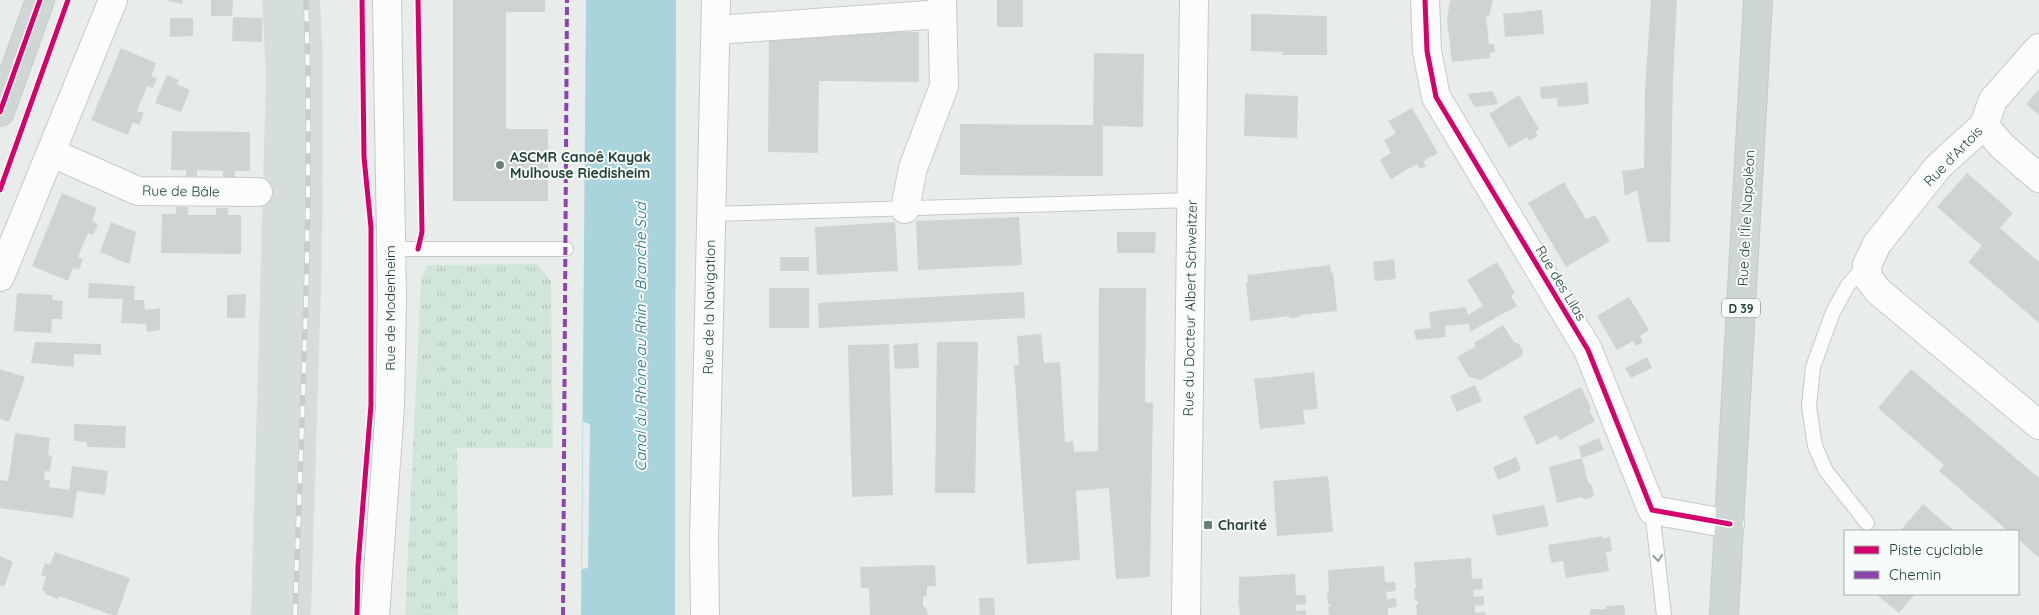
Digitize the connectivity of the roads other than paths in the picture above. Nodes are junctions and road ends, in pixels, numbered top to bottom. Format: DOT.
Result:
graph roads {
  1 [pos="40,0"];
  2 [pos="114,0"];
  3 [pos="387,0"];
  4 [pos="716,0"];
  5 [pos="1194,0"];
  6 [pos="1425,0"];
  7 [pos="1758,0"];
  8 [pos="942,7"];
  9 [pos="716,30"];
  10 [pos="2039,48"];
  11 [pos="0,112"];
  12 [pos="1984,124"];
  13 [pos="52,153"];
  14 [pos="2039,178"];
  15 [pos="258,192"];
  16 [pos="1192,200"];
  17 [pos="905,209"];
  18 [pos="712,214"];
  19 [pos="390,249"];
  20 [pos="566,249"];
  21 [pos="1866,265"];
  22 [pos="0,277"];
  23 [pos="2039,425"];
  24 [pos="1652,510"];
  25 [pos="1867,523"];
  26 [pos="1730,524"];
  27 [pos="375,615"];
  28 [pos="705,615"];
  29 [pos="1186,615"];
  30 [pos="1664,615"];
  31 [pos="1724,615"];
  1 -- 11 [label="main road"];
  2 -- 13 [label="street"];
  3 -- 19 [label="street, Rue de Modenheim"];
  4 -- 9 [label="street, Rue de la Navigation"];
  5 -- 16 [label="street, Rue du Docteur Albert Schweitzer"];
  6 -- 24 [label="street, Rue des Lilas"];
  7 -- 26 [label="main road, Rue de l'Île Napoléon / D 39"];
  8 -- 9 [label="street"];
  8 -- 17 [label="street"];
  9 -- 18 [label="street, Rue de la Navigation"];
  10 -- 12 [label="street, Rue d'Artois"];
  12 -- 14 [label="street"];
  12 -- 21 [label="street, Rue d'Artois"];
  13 -- 15 [label="street, Rue de Bâle"];
  13 -- 22 [label="street"];
  16 -- 17 [label="lane"];
  16 -- 29 [label="street, Rue du Docteur Albert Schweitzer"];
  17 -- 18 [label="lane"];
  18 -- 28 [label="street, Rue de la Navigation"];
  19 -- 20 [label="lane"];
  19 -- 27 [label="street, Rue de Modenheim"];
  21 -- 23 [label="street"];
  21 -- 25 [label="lane"];
  24 -- 26 [label="street"];
  24 -- 30 [label="lane, Rue des Lilas, one-way"];
  26 -- 31 [label="main road, Rue de l'Île Napoléon / D 39"];
}
